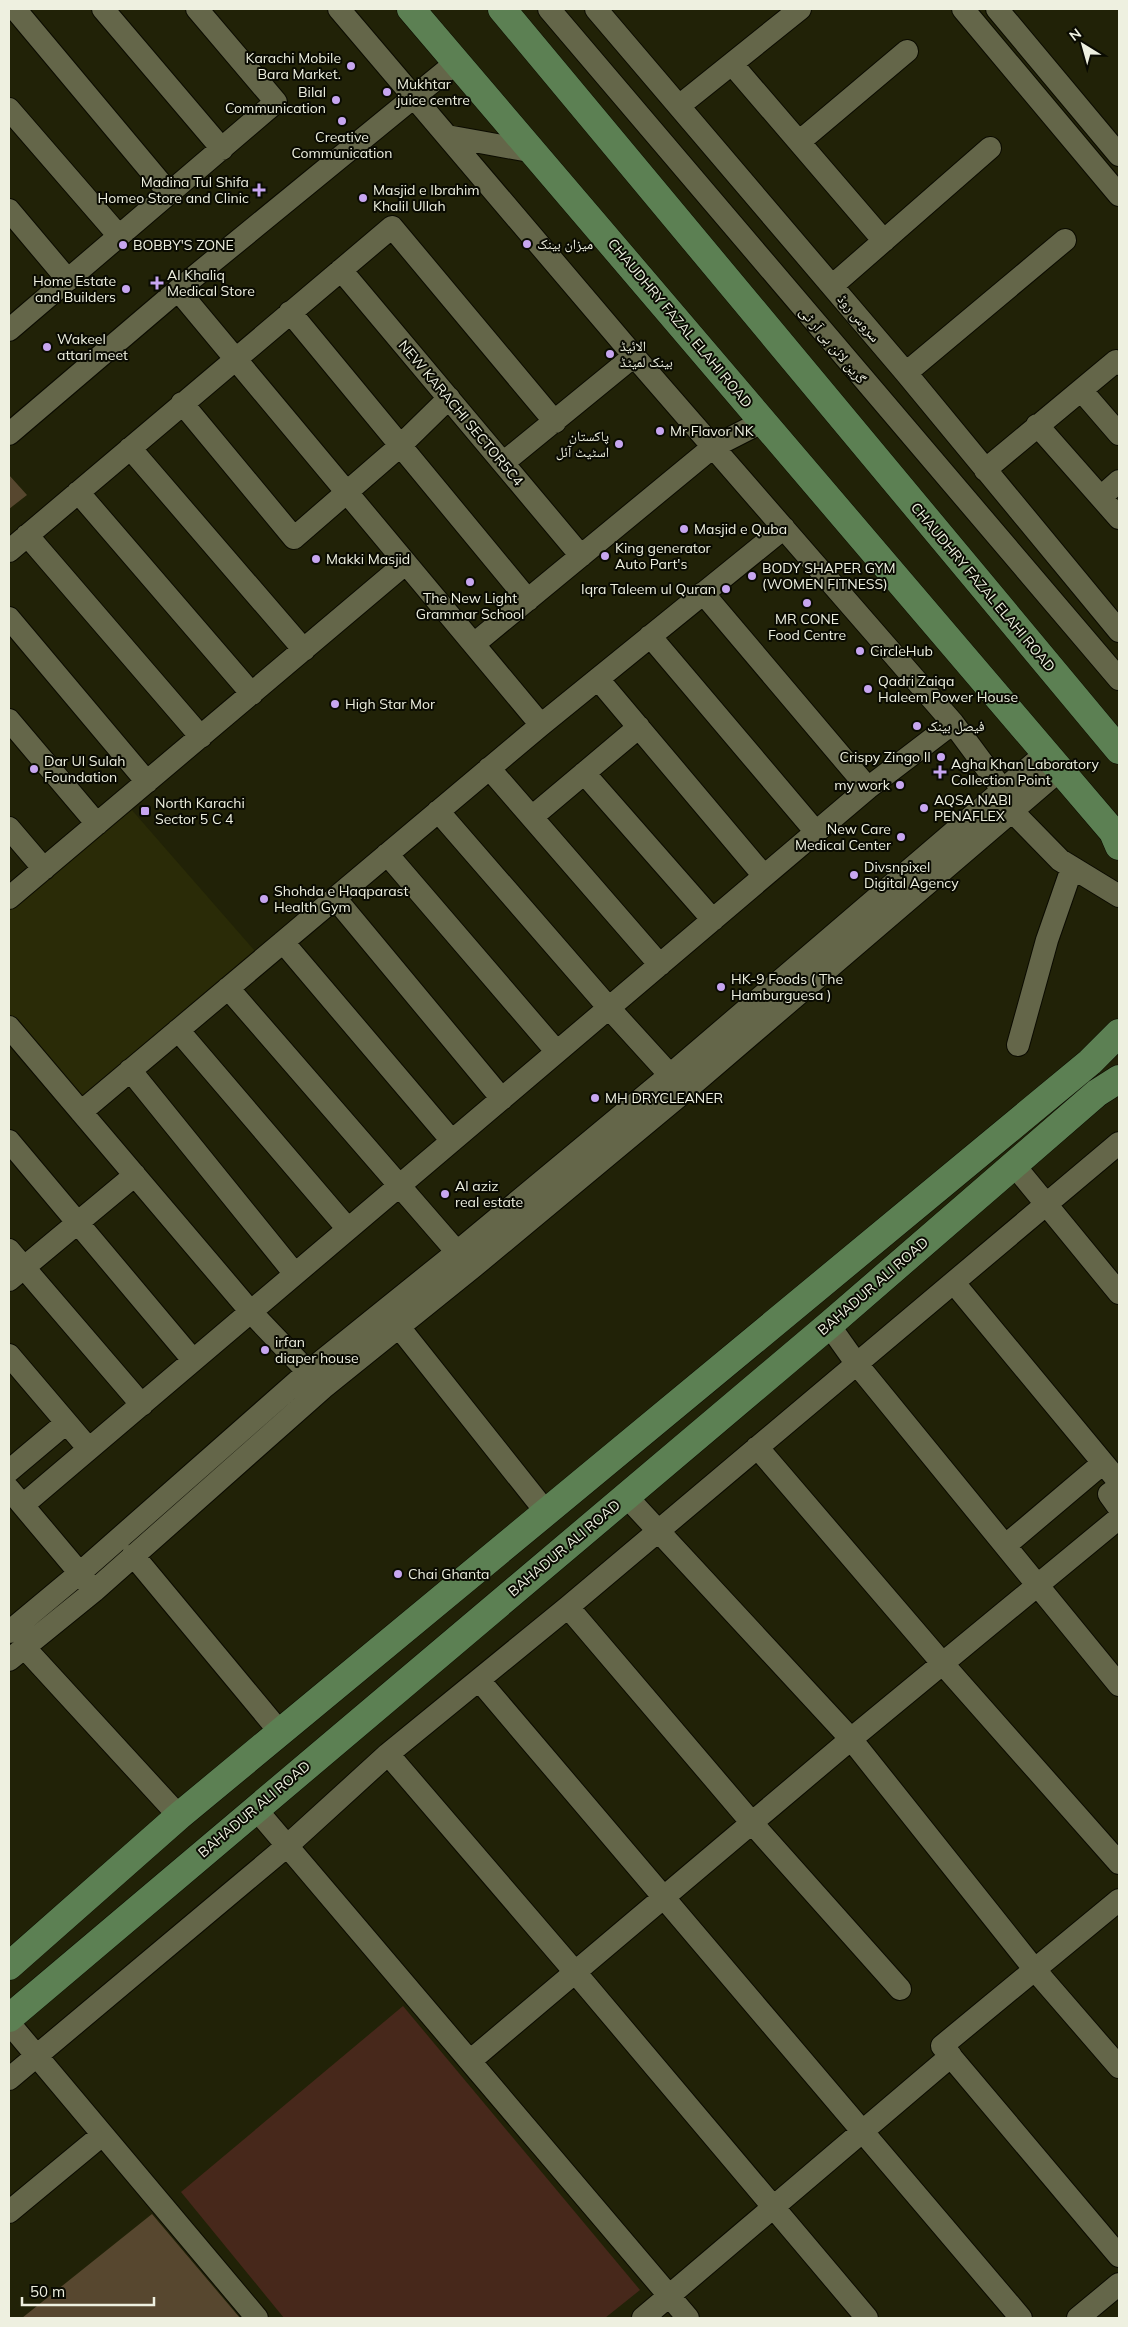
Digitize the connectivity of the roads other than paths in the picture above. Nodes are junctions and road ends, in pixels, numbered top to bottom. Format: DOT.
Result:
graph roads {
  1 [pos="15,9"];
  2 [pos="103,9"];
  3 [pos="198,9"];
  4 [pos="339,9"];
  5 [pos="411,9"];
  6 [pos="502,9"];
  7 [pos="549,9"];
  8 [pos="800,9"];
  9 [pos="963,9"];
  10 [pos="997,9"];
  11 [pos="606,12"];
  12 [pos="907,51"];
  13 [pos="458,61"];
  14 [pos="732,64"];
  15 [pos="414,98"];
  16 [pos="679,106"];
  17 [pos="9,109"];
  18 [pos="447,136"];
  19 [pos="799,142"];
  20 [pos="990,148"];
  21 [pos="222,149"];
  22 [pos="535,152"];
  23 [pos="1119,156"];
  24 [pos="169,193"];
  25 [pos="1119,195"];
  26 [pos="9,210"];
  27 [pos="119,236"];
  28 [pos="884,240"];
  29 [pos="1066,240"];
  30 [pos="340,270"];
  31 [pos="68,280"];
  32 [pos="832,286"];
  33 [pos="178,290"];
  34 [pos="290,312"];
  35 [pos="11,322"];
  36 [pos="634,356"];
  37 [pos="235,358"];
  38 [pos="1119,364"];
  39 [pos="906,373"];
  40 [pos="1081,390"];
  41 [pos="449,398"];
  42 [pos="182,403"];
  43 [pos="764,421"];
  44 [pos="555,422"];
  45 [pos="1037,425"];
  46 [pos="9,434"];
  47 [pos="1119,434"];
  48 [pos="400,446"];
  49 [pos="713,447"];
  50 [pos="130,448"];
  51 [pos="503,463"];
  52 [pos="985,470"];
  53 [pos="1119,481"];
  54 [pos="78,492"];
  55 [pos="347,493"];
  56 [pos="1101,497"];
  57 [pos="1119,518"];
  58 [pos="784,528"];
  59 [pos="27,535"];
  60 [pos="9,551"];
  61 [pos="582,556"];
  62 [pos="406,564"];
  63 [pos="703,593"];
  64 [pos="528,600"];
  65 [pos="9,618"];
  66 [pos="1119,630"];
  67 [pos="650,636"];
  68 [pos="474,644"];
  69 [pos="304,650"];
  70 [pos="598,679"];
  71 [pos="1119,680"];
  72 [pos="252,694"];
  73 [pos="9,720"];
  74 [pos="541,724"];
  75 [pos="953,724"];
  76 [pos="639,728"];
  77 [pos="200,737"];
  78 [pos="1119,750"];
  79 [pos="1053,762"];
  80 [pos="489,768"];
  81 [pos="584,773"];
  82 [pos="147,782"];
  83 [pos="868,788"];
  84 [pos="1002,789"];
  85 [pos="438,811"];
  86 [pos="1013,812"];
  87 [pos="532,817"];
  88 [pos="97,824"];
  89 [pos="9,828"];
  90 [pos="816,832"];
  91 [pos="1119,846"];
  92 [pos="387,854"];
  93 [pos="1072,868"];
  94 [pos="44,869"];
  95 [pos="764,876"];
  96 [pos="1119,896"];
  97 [pos="9,898"];
  98 [pos="335,898"];
  99 [pos="713,920"];
  100 [pos="283,942"];
  101 [pos="660,965"];
  102 [pos="228,988"];
  103 [pos="609,1008"];
  104 [pos="178,1030"];
  105 [pos="10,1031"];
  106 [pos="1119,1033"];
  107 [pos="1018,1045"];
  108 [pos="557,1052"];
  109 [pos="130,1070"];
  110 [pos="1119,1079"];
  111 [pos="677,1083"];
  112 [pos="502,1099"];
  113 [pos="81,1112"];
  114 [pos="9,1141"];
  115 [pos="452,1141"];
  116 [pos="1119,1144"];
  117 [pos="1014,1165"];
  118 [pos="135,1175"];
  119 [pos="400,1185"];
  120 [pos="1046,1206"];
  121 [pos="77,1222"];
  122 [pos="348,1229"];
  123 [pos="9,1250"];
  124 [pos="457,1252"];
  125 [pos="16,1274"];
  126 [pos="295,1274"];
  127 [pos="954,1283"];
  128 [pos="1119,1293"];
  129 [pos="251,1312"];
  130 [pos="829,1325"];
  131 [pos="399,1327"];
  132 [pos="9,1355"];
  133 [pos="194,1360"];
  134 [pos="856,1363"];
  135 [pos="308,1372"];
  136 [pos="142,1405"];
  137 [pos="66,1423"];
  138 [pos="757,1447"];
  139 [pos="89,1449"];
  140 [pos="1103,1463"];
  141 [pos="9,1471"];
  142 [pos="1119,1482"];
  143 [pos="1119,1487"];
  144 [pos="626,1496"];
  145 [pos="16,1497"];
  146 [pos="1119,1508"];
  147 [pos="546,1512"];
  148 [pos="1119,1518"];
  149 [pos="657,1531"];
  150 [pos="1006,1544"];
  151 [pos="133,1555"];
  152 [pos="81,1572"];
  153 [pos="1039,1585"];
  154 [pos="94,1591"];
  155 [pos="568,1607"];
  156 [pos="14,1647"];
  157 [pos="943,1664"];
  158 [pos="479,1680"];
  159 [pos="1119,1684"];
  160 [pos="280,1732"];
  161 [pos="852,1739"];
  162 [pos="388,1754"];
  163 [pos="255,1808"];
  164 [pos="179,1816"];
  165 [pos="752,1823"];
  166 [pos="287,1846"];
  167 [pos="128,1861"];
  168 [pos="1119,1863"];
  169 [pos="154,1894"];
  170 [pos="664,1897"];
  171 [pos="1119,1900"];
  172 [pos="9,1966"];
  173 [pos="1035,1970"];
  174 [pos="575,1972"];
  175 [pos="900,1989"];
  176 [pos="9,2018"];
  177 [pos="9,2023"];
  178 [pos="951,2056"];
  179 [pos="36,2057"];
  180 [pos="470,2061"];
  181 [pos="1119,2067"];
  182 [pos="9,2079"];
  183 [pos="864,2131"];
  184 [pos="102,2135"];
  185 [pos="774,2208"];
  186 [pos="9,2212"];
  187 [pos="1119,2256"];
  188 [pos="1119,2284"];
  189 [pos="669,2297"];
  190 [pos="1093,2314"];
  191 [pos="257,2318"];
  192 [pos="643,2318"];
  193 [pos="688,2318"];
  194 [pos="867,2318"];
  195 [pos="1021,2318"];
  1 -- 24 [label="street"];
  2 -- 21 [label="street"];
  3 -- 21 [label="street"];
  4 -- 15 [label="street"];
  5 -- 13 [label="main road, CHAUDHRY FAZAL ELAHI ROAD"];
  6 -- 78 [label="main road, CHAUDHRY FAZAL ELAHI ROAD"];
  7 -- 71 [label="street, گرین لائن بی آر ٹی"];
  8 -- 14 [label="street"];
  9 -- 25 [label="street"];
  10 -- 23 [label="street"];
  11 -- 16 [label="street, سروس روڈ"];
  12 -- 19 [label="street"];
  13 -- 15 [label="street"];
  13 -- 22 [label="main road, CHAUDHRY FAZAL ELAHI ROAD"];
  14 -- 16 [label="street"];
  14 -- 19 [label="street"];
  15 -- 18 [label="street"];
  15 -- 33 [label="street"];
  16 -- 32 [label="street, سروس روڈ"];
  17 -- 27 [label="street"];
  18 -- 22 [label="street"];
  18 -- 36 [label="street"];
  19 -- 28 [label="street"];
  20 -- 28 [label="street"];
  21 -- 24 [label="street"];
  22 -- 43 [label="main road, CHAUDHRY FAZAL ELAHI ROAD"];
  24 -- 27 [label="street"];
  26 -- 31 [label="street"];
  27 -- 31 [label="street"];
  28 -- 32 [label="street"];
  29 -- 39 [label="street"];
  30 -- 34 [label="street"];
  30 -- 41 [label="street, NEW KARACHI SECTOR5C4"];
  30 -- 44 [label="street"];
  31 -- 35 [label="street"];
  32 -- 39 [label="street, سروس روڈ"];
  33 -- 37 [label="street"];
  33 -- 46 [label="street"];
  34 -- 37 [label="street"];
  34 -- 48 [label="street"];
  36 -- 44 [label="street"];
  36 -- 49 [label="street"];
  37 -- 42 [label="street"];
  37 -- 55 [label="street"];
  38 -- 40 [label="street"];
  39 -- 52 [label="street, سروس روڈ"];
  40 -- 45 [label="street"];
  40 -- 47 [label="street"];
  41 -- 48 [label="street"];
  41 -- 51 [label="street, NEW KARACHI SECTOR5C4"];
  42 -- 50 [label="street"];
  42 -- 55 [label="street"];
  43 -- 49 [label="street"];
  43 -- 79 [label="main road, CHAUDHRY FAZAL ELAHI ROAD"];
  44 -- 51 [label="street"];
  45 -- 52 [label="street"];
  45 -- 56 [label="street"];
  48 -- 55 [label="street"];
  48 -- 64 [label="street"];
  49 -- 58 [label="street"];
  49 -- 61 [label="street"];
  50 -- 54 [label="street"];
  50 -- 69 [label="street"];
  51 -- 61 [label="street, NEW KARACHI SECTOR5C4"];
  52 -- 66 [label="street, سروس روڈ"];
  53 -- 56 [label="street"];
  54 -- 59 [label="street"];
  54 -- 72 [label="street"];
  55 -- 62 [label="street"];
  56 -- 57 [label="street"];
  58 -- 63 [label="street"];
  58 -- 75 [label="street"];
  59 -- 60 [label="street"];
  59 -- 77 [label="street"];
  61 -- 64 [label="street"];
  62 -- 68 [label="street"];
  62 -- 69 [label="street"];
  63 -- 67 [label="street"];
  63 -- 83 [label="street"];
  64 -- 68 [label="street"];
  65 -- 82 [label="street"];
  67 -- 70 [label="street"];
  67 -- 90 [label="street"];
  68 -- 74 [label="street"];
  69 -- 72 [label="street"];
  70 -- 74 [label="street"];
  70 -- 76 [label="street"];
  72 -- 77 [label="street"];
  73 -- 88 [label="street"];
  74 -- 80 [label="street"];
  75 -- 83 [label="street"];
  75 -- 84 [label="street"];
  76 -- 81 [label="street"];
  76 -- 95 [label="street"];
  77 -- 82 [label="street"];
  79 -- 84 [label="street"];
  79 -- 86 [label="street"];
  79 -- 91 [label="main road, CHAUDHRY FAZAL ELAHI ROAD"];
  80 -- 85 [label="street"];
  80 -- 87 [label="street"];
  81 -- 87 [label="street"];
  81 -- 99 [label="street"];
  82 -- 88 [label="street"];
  83 -- 90 [label="street"];
  84 -- 86 [label="street"];
  84 -- 111 [label="street"];
  85 -- 92 [label="street"];
  85 -- 103 [label="street"];
  86 -- 93 [label="street"];
  86 -- 111 [label="street"];
  87 -- 101 [label="street"];
  88 -- 94 [label="street"];
  89 -- 94 [label="street"];
  90 -- 95 [label="street"];
  92 -- 98 [label="street"];
  92 -- 108 [label="street"];
  93 -- 96 [label="street"];
  93 -- 107 [label="street"];
  94 -- 97 [label="street"];
  95 -- 99 [label="street"];
  98 -- 100 [label="street"];
  98 -- 112 [label="street"];
  99 -- 101 [label="street"];
  100 -- 102 [label="street"];
  100 -- 115 [label="street"];
  101 -- 103 [label="street"];
  102 -- 104 [label="street"];
  102 -- 119 [label="street"];
  103 -- 108 [label="street"];
  103 -- 111 [label="street"];
  104 -- 109 [label="street"];
  104 -- 122 [label="street"];
  105 -- 113 [label="street"];
  106 -- 147 [label="main road"];
  108 -- 112 [label="street"];
  109 -- 113 [label="street"];
  109 -- 126 [label="street"];
  110 -- 117 [label="main road, BAHADUR ALI ROAD"];
  111 -- 124 [label="street"];
  111 -- 131 [label="street"];
  112 -- 115 [label="street"];
  113 -- 118 [label="street"];
  114 -- 121 [label="street"];
  115 -- 119 [label="street"];
  116 -- 120 [label="street"];
  117 -- 120 [label="street"];
  117 -- 130 [label="main road, BAHADUR ALI ROAD"];
  118 -- 121 [label="street"];
  118 -- 129 [label="street"];
  119 -- 122 [label="street"];
  119 -- 124 [label="street"];
  120 -- 127 [label="street"];
  120 -- 128 [label="street"];
  121 -- 125 [label="street"];
  121 -- 133 [label="street"];
  122 -- 126 [label="street"];
  123 -- 125 [label="street"];
  124 -- 135 [label="street"];
  125 -- 136 [label="street"];
  126 -- 129 [label="street"];
  127 -- 134 [label="street"];
  127 -- 140 [label="street"];
  129 -- 133 [label="street"];
  129 -- 135 [label="street"];
  130 -- 134 [label="street"];
  130 -- 144 [label="main road, BAHADUR ALI ROAD"];
  131 -- 147 [label="street"];
  131 -- 151 [label="street"];
  132 -- 137 [label="street"];
  133 -- 136 [label="street"];
  134 -- 138 [label="street"];
  134 -- 150 [label="street"];
  135 -- 152 [label="street"];
  136 -- 139 [label="street"];
  137 -- 139 [label="street"];
  137 -- 141 [label="street"];
  138 -- 149 [label="street"];
  138 -- 157 [label="street"];
  139 -- 145 [label="street"];
  140 -- 142 [label="street"];
  140 -- 150 [label="street"];
  143 -- 146 [label="street"];
  144 -- 149 [label="street"];
  144 -- 163 [label="main road, BAHADUR ALI ROAD"];
  145 -- 152 [label="street"];
  147 -- 160 [label="main road"];
  148 -- 153 [label="street"];
  149 -- 155 [label="street"];
  149 -- 161 [label="street"];
  150 -- 153 [label="street"];
  151 -- 154 [label="street"];
  151 -- 160 [label="street"];
  152 -- 154 [label="street"];
  152 -- 156 [label="street"];
  153 -- 157 [label="street"];
  153 -- 159 [label="street"];
  154 -- 156 [label="street"];
  155 -- 158 [label="street"];
  155 -- 165 [label="street"];
  156 -- 164 [label="street"];
  157 -- 161 [label="street"];
  157 -- 168 [label="street"];
  158 -- 162 [label="street"];
  158 -- 170 [label="street"];
  160 -- 164 [label="main road"];
  161 -- 165 [label="street"];
  161 -- 173 [label="street"];
  162 -- 166 [label="street"];
  162 -- 174 [label="street"];
  163 -- 166 [label="street"];
  163 -- 169 [label="main road, BAHADUR ALI ROAD"];
  164 -- 167 [label="main road"];
  165 -- 170 [label="street"];
  165 -- 175 [label="street"];
  166 -- 179 [label="street"];
  166 -- 180 [label="street"];
  167 -- 169 [label="main road"];
  167 -- 172 [label="main road"];
  169 -- 176 [label="main road, BAHADUR ALI ROAD"];
  170 -- 174 [label="street"];
  170 -- 183 [label="street"];
  171 -- 173 [label="street"];
  173 -- 178 [label="street"];
  173 -- 181 [label="street"];
  174 -- 180 [label="street"];
  174 -- 185 [label="street"];
  177 -- 179 [label="street"];
  178 -- 183 [label="street"];
  178 -- 187 [label="street"];
  179 -- 182 [label="street"];
  179 -- 184 [label="street"];
  180 -- 189 [label="street"];
  183 -- 185 [label="street"];
  183 -- 195 [label="street"];
  184 -- 186 [label="street"];
  184 -- 191 [label="street"];
  185 -- 189 [label="street"];
  185 -- 194 [label="street"];
  188 -- 190 [label="street"];
  189 -- 192 [label="street"];
  189 -- 193 [label="street"];
}
